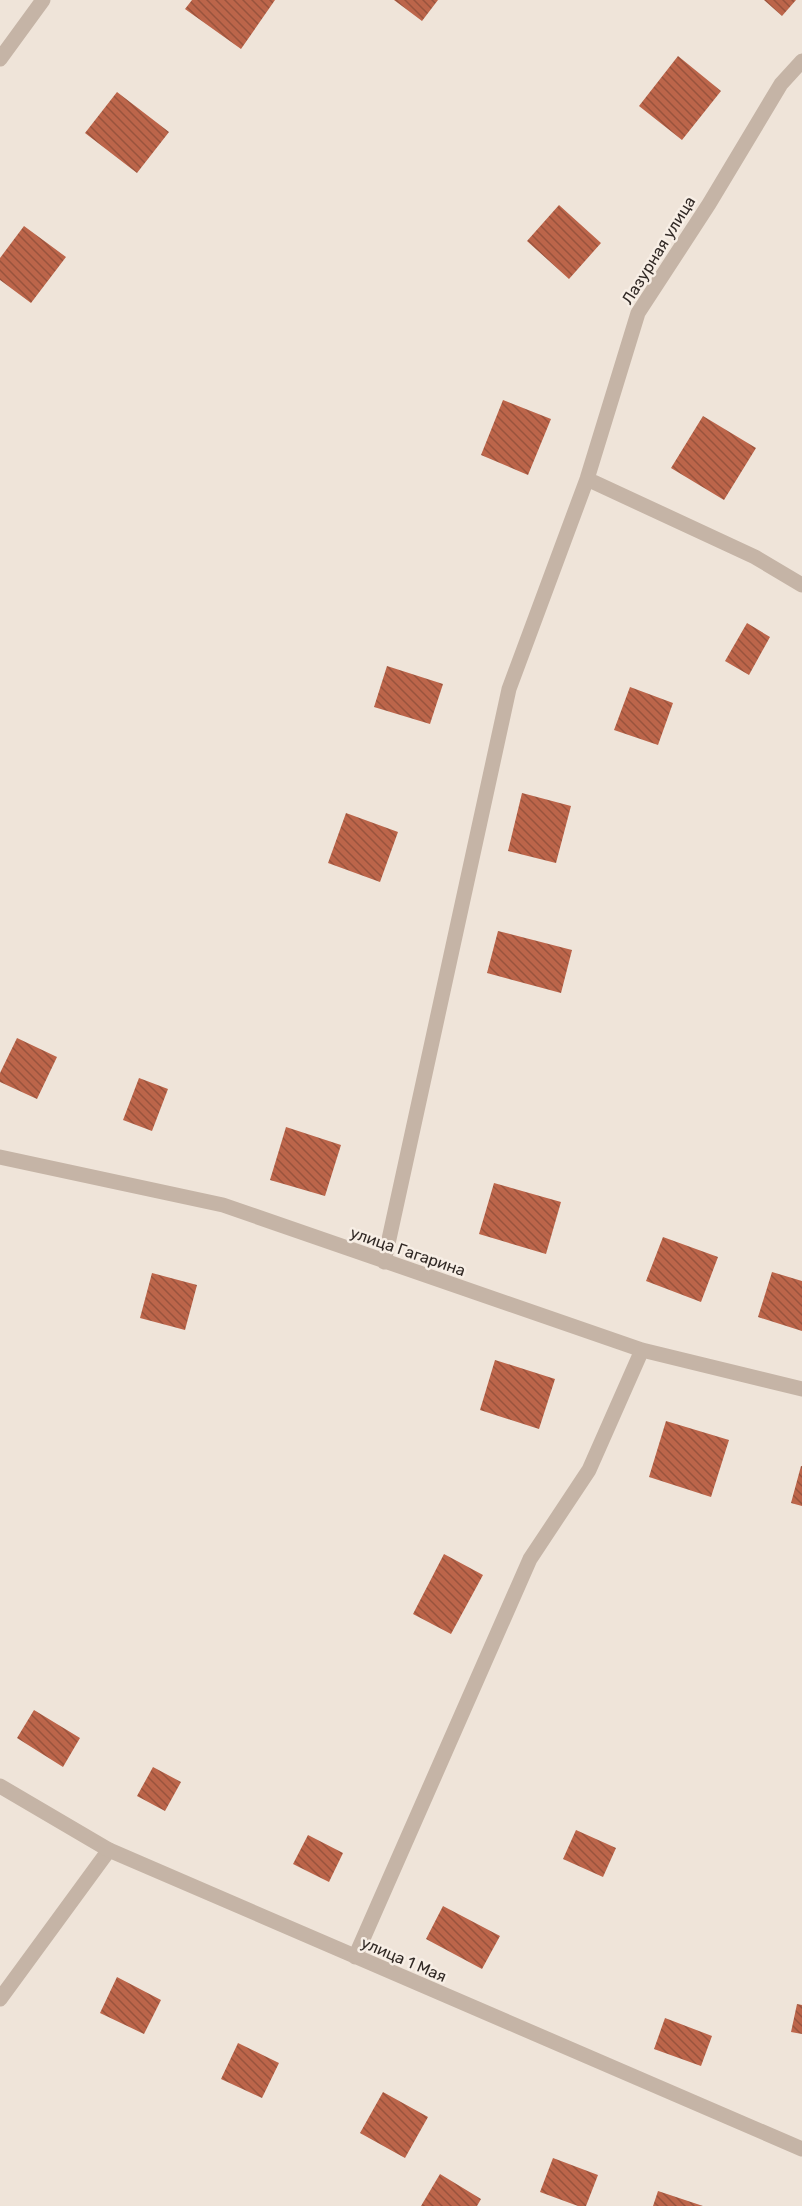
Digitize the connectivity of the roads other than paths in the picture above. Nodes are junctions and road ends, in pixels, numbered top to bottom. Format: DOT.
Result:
graph roads {
  1 [pos="43,0"];
  2 [pos="0,59"];
  3 [pos="802,61"];
  4 [pos="587,479"];
  5 [pos="802,585"];
  6 [pos="0,1157"];
  7 [pos="384,1262"];
  8 [pos="642,1350"];
  9 [pos="802,1389"];
  10 [pos="0,1786"];
  11 [pos="109,1850"];
  12 [pos="355,1957"];
  13 [pos="0,1999"];
  14 [pos="802,2149"];
  1 -- 2 [label="street"];
  3 -- 4 [label="street, Лазурная улица"];
  4 -- 5 [label="street"];
  4 -- 7 [label="street, Лазурная улица"];
  6 -- 7 [label="street, улица Гагарина"];
  7 -- 8 [label="street, улица Гагарина"];
  8 -- 9 [label="street, улица Гагарина"];
  8 -- 12 [label="street"];
  10 -- 11 [label="street, улица 1 Мая"];
  11 -- 12 [label="street, улица 1 Мая"];
  11 -- 13 [label="street"];
  12 -- 14 [label="street, улица 1 Мая"];
}
